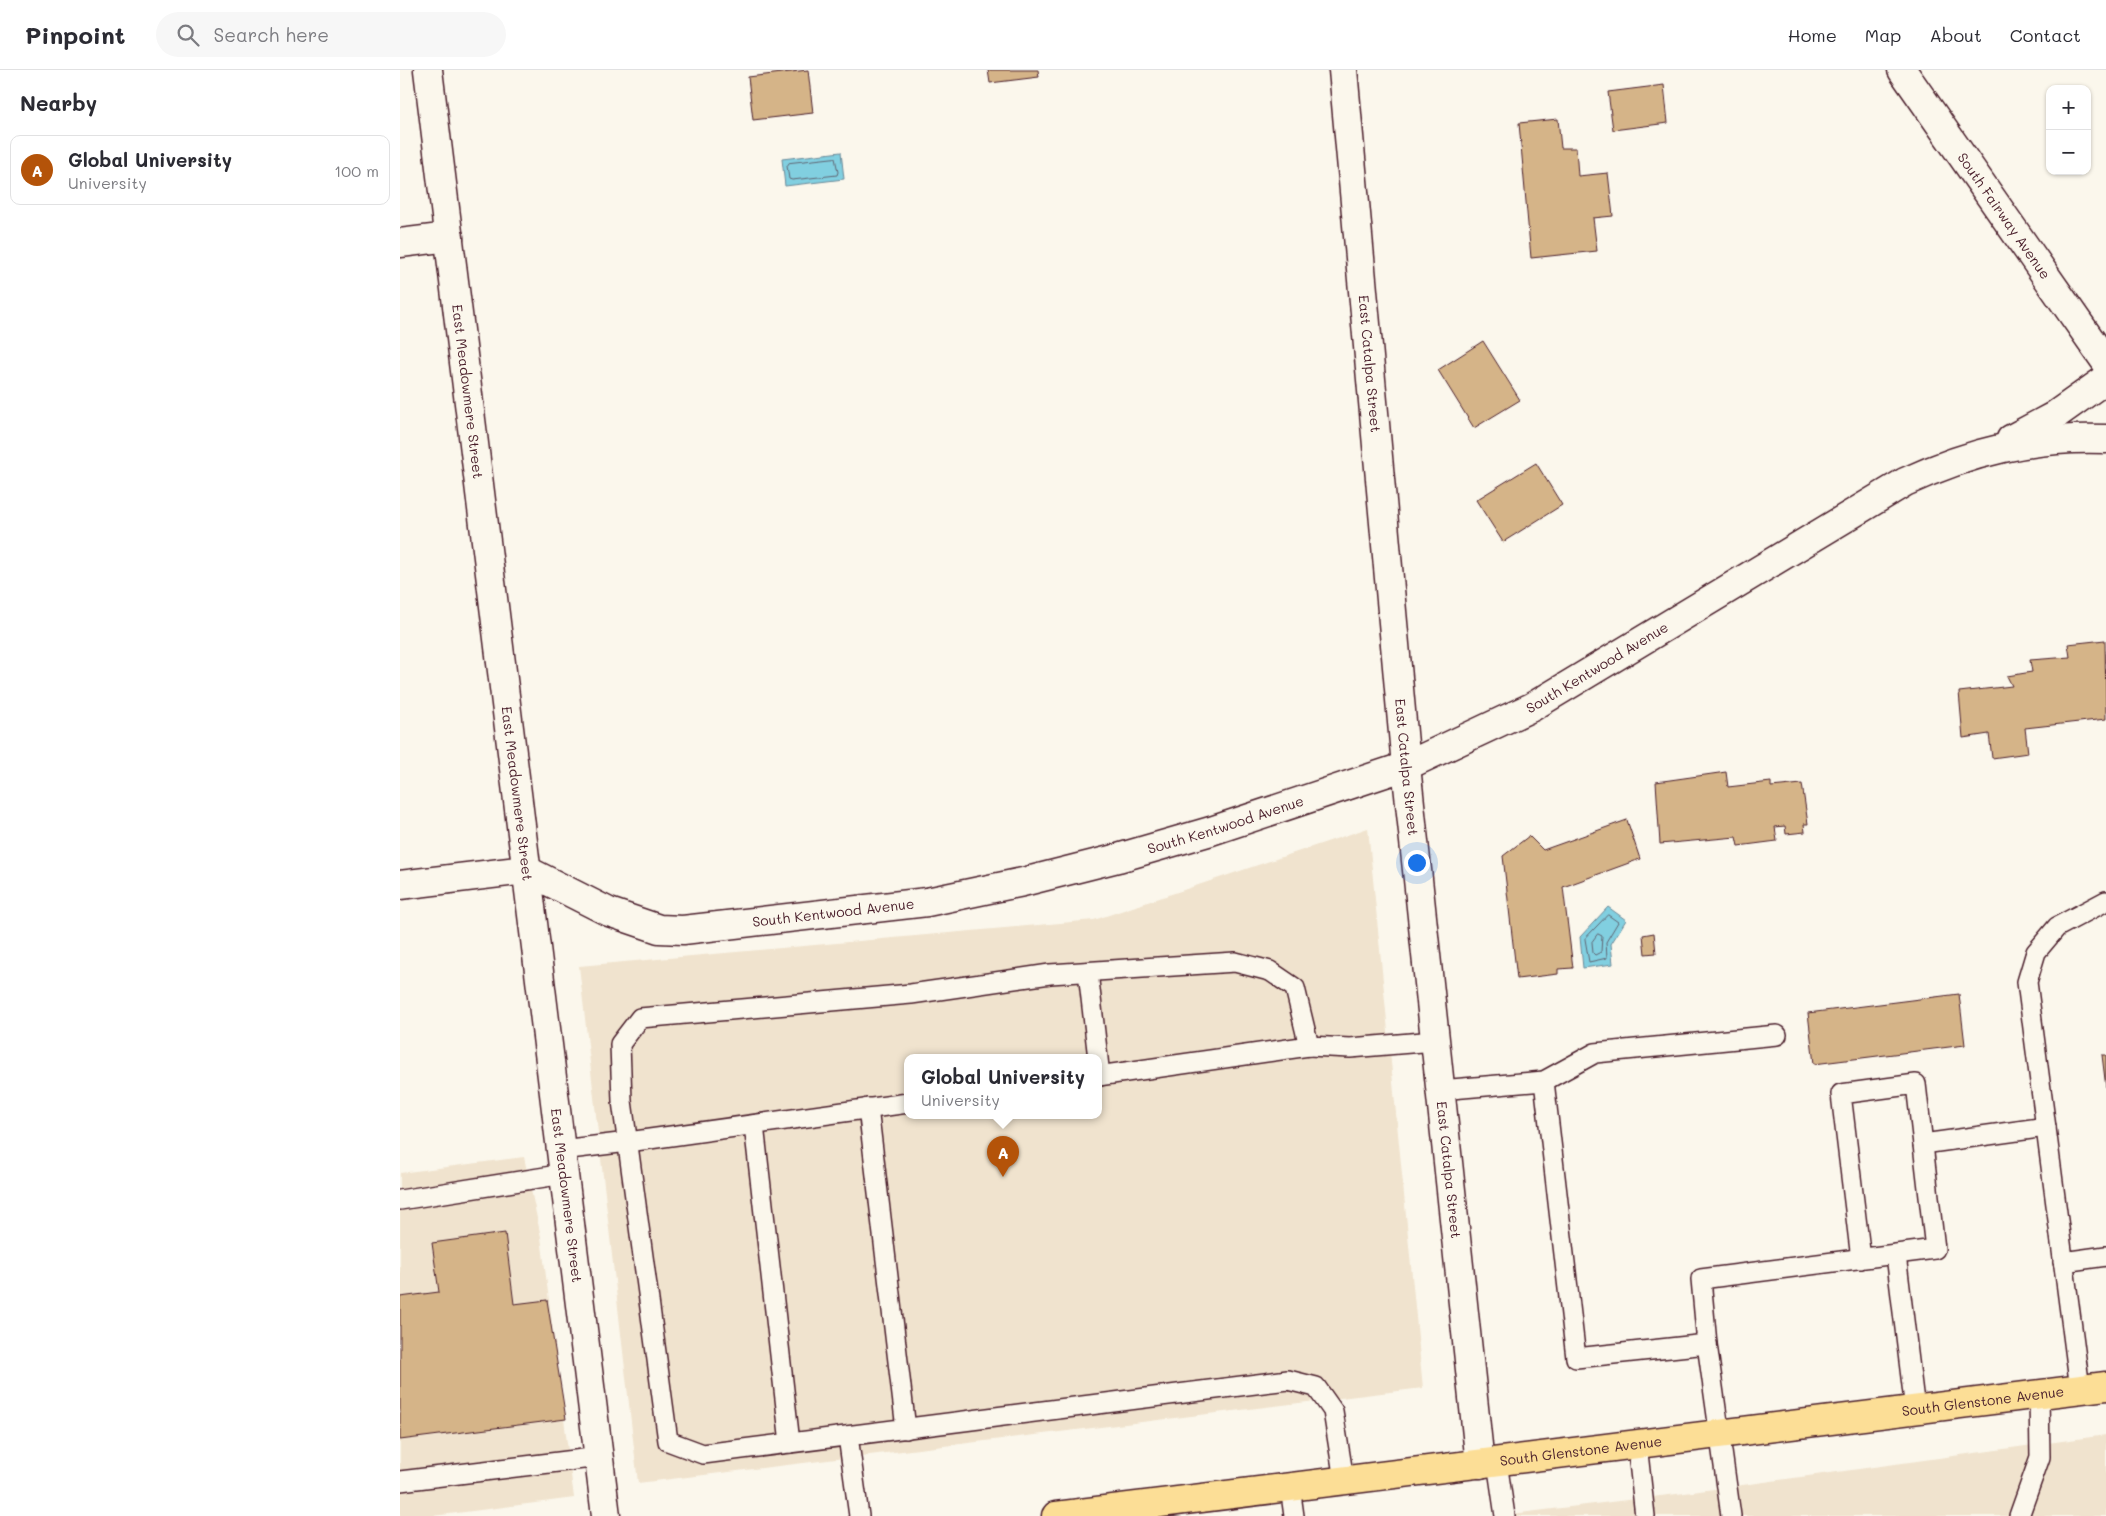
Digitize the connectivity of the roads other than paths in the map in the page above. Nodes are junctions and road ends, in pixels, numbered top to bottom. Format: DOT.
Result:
graph roads {
  1 [pos="428,70"];
  2 [pos="1343,70"];
  3 [pos="1902,70"];
  4 [pos="449,237"];
  5 [pos="400,243"];
  6 [pos="2106,362"];
  7 [pos="2106,379"];
  8 [pos="2106,439"];
  9 [pos="1987,450"];
  10 [pos="1406,766"];
  11 [pos="526,870"];
  12 [pos="400,885"];
  13 [pos="2106,901"];
  14 [pos="1088,972"];
  15 [pos="1777,1035"];
  16 [pos="1435,1041"];
  17 [pos="1309,1046"];
  18 [pos="1097,1054"];
  19 [pos="1102,1076"];
  20 [pos="1544,1081"];
  21 [pos="1440,1090"];
  22 [pos="904,1104"];
  23 [pos="868,1108"];
  24 [pos="754,1124"];
  25 [pos="2046,1127"];
  26 [pos="628,1142"];
  27 [pos="1923,1144"];
  28 [pos="563,1162"];
  29 [pos="400,1200"];
  30 [pos="1896,1255"];
  31 [pos="2106,1256"];
  32 [pos="1862,1259"];
  33 [pos="2063,1262"];
  34 [pos="1707,1344"];
  35 [pos="2093,1388"];
  36 [pos="2039,1394"];
  37 [pos="1915,1410"];
  38 [pos="906,1428"];
  39 [pos="1720,1434"];
  40 [pos="848,1436"];
  41 [pos="790,1443"];
  42 [pos="1637,1444"];
  43 [pos="600,1457"];
  44 [pos="1489,1462"];
  45 [pos="1344,1480"];
  46 [pos="400,1481"];
  47 [pos="1290,1487"];
  48 [pos="1110,1513"];
  49 [pos="606,1516"];
  50 [pos="859,1516"];
  51 [pos="1056,1516"];
  52 [pos="1294,1516"];
  53 [pos="1505,1516"];
  54 [pos="1645,1516"];
  55 [pos="1731,1516"];
  56 [pos="2019,1516"];
  1 -- 4 [label="street, East Meadowmere Street"];
  2 -- 10 [label="street, East Catalpa Street"];
  3 -- 6 [label="street, South Fairway Avenue"];
  4 -- 5 [label="street"];
  4 -- 11 [label="street, East Meadowmere Street"];
  7 -- 9 [label="street, South Kentwood Avenue"];
  8 -- 9 [label="street, South Kentwood Avenue"];
  9 -- 10 [label="street, South Kentwood Avenue"];
  10 -- 11 [label="street, South Kentwood Avenue"];
  10 -- 16 [label="street, East Catalpa Street"];
  11 -- 12 [label="street"];
  11 -- 28 [label="street, East Meadowmere Street"];
  13 -- 25 [label="lane"];
  14 -- 17 [label="lane"];
  14 -- 18 [label="lane"];
  14 -- 26 [label="lane"];
  15 -- 20 [label="lane"];
  16 -- 17 [label="lane"];
  16 -- 21 [label="street, East Catalpa Street"];
  17 -- 19 [label="lane"];
  20 -- 21 [label="lane"];
  20 -- 34 [label="lane"];
  21 -- 44 [label="street, East Catalpa Street"];
  22 -- 23 [label="lane"];
  23 -- 24 [label="lane"];
  23 -- 38 [label="lane"];
  24 -- 26 [label="lane"];
  24 -- 41 [label="lane"];
  25 -- 27 [label="lane"];
  25 -- 33 [label="lane"];
  26 -- 28 [label="lane"];
  26 -- 41 [label="lane"];
  27 -- 30 [label="lane"];
  27 -- 32 [label="lane"];
  28 -- 29 [label="lane"];
  28 -- 43 [label="street, East Meadowmere Street"];
  30 -- 32 [label="lane"];
  30 -- 37 [label="lane"];
  31 -- 33 [label="lane"];
  32 -- 34 [label="lane"];
  33 -- 35 [label="lane"];
  34 -- 39 [label="lane"];
  35 -- 36 [label="main road, South Glenstone Avenue"];
  36 -- 37 [label="main road, South Glenstone Avenue"];
  36 -- 56 [label="lane"];
  37 -- 39 [label="main road, South Glenstone Avenue"];
  38 -- 40 [label="lane"];
  38 -- 45 [label="lane"];
  39 -- 42 [label="main road, South Glenstone Avenue"];
  39 -- 55 [label="lane"];
  40 -- 41 [label="lane"];
  40 -- 50 [label="lane"];
  42 -- 44 [label="main road, South Glenstone Avenue"];
  42 -- 54 [label="lane"];
  43 -- 46 [label="lane"];
  43 -- 49 [label="street, East Meadowmere Street"];
  44 -- 45 [label="main road, South Glenstone Avenue"];
  44 -- 53 [label="lane"];
  45 -- 47 [label="main road, South Glenstone Avenue"];
  47 -- 48 [label="main road, South Glenstone Avenue"];
  47 -- 52 [label="lane"];
  48 -- 51 [label="main road, South Glenstone Avenue"];
}
